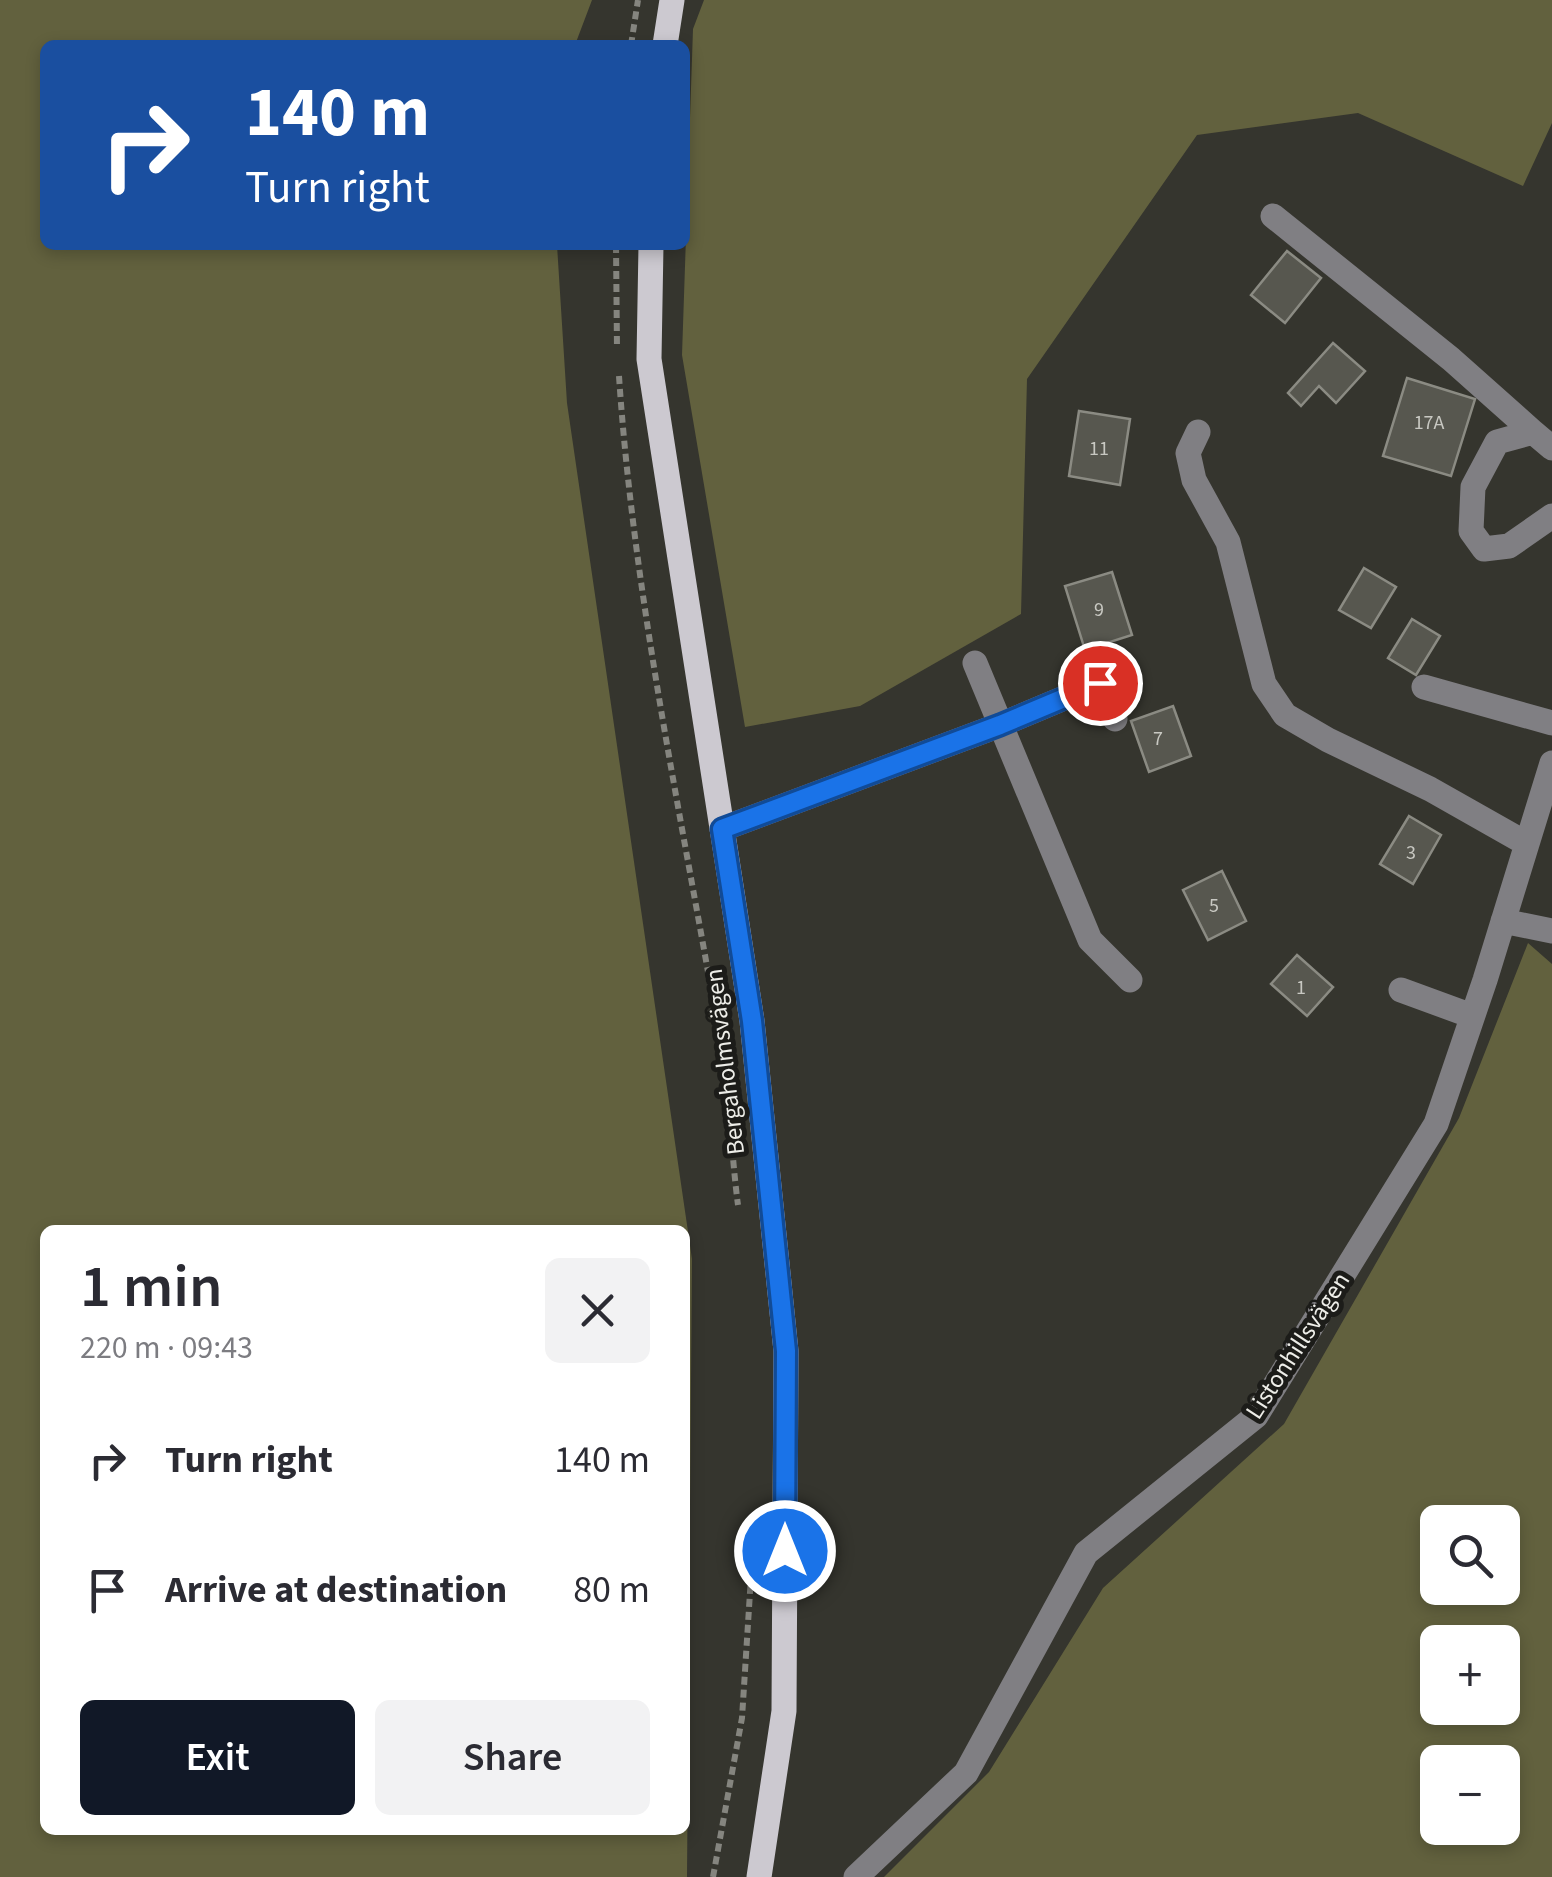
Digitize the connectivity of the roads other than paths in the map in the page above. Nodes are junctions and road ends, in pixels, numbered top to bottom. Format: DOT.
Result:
graph roads {
  1 [pos="672,0"];
  2 [pos="666,40"];
  3 [pos="1273,216"];
  4 [pos="652,250"];
  5 [pos="1198,432"];
  6 [pos="1542,440"];
  7 [pos="1552,516"];
  8 [pos="975,663"];
  9 [pos="1424,687"];
  10 [pos="1115,719"];
  11 [pos="1552,723"];
  12 [pos="1000,725"];
  13 [pos="1552,763"];
  14 [pos="722,829"];
  15 [pos="1526,844"];
  16 [pos="1503,921"];
  17 [pos="1552,931"];
  18 [pos="1130,980"];
  19 [pos="1401,990"];
  20 [pos="1472,1016"];
  21 [pos="760,1877"];
  22 [pos="856,1877"];
  1 -- 2 [label="main road"];
  3 -- 6 [label="street"];
  4 -- 14 [label="main road, Bergaholmsvägen"];
  5 -- 15 [label="street"];
  6 -- 7 [label="street"];
  8 -- 12 [label="street"];
  9 -- 11 [label="street"];
  10 -- 12 [label="street"];
  12 -- 14 [label="street"];
  12 -- 18 [label="street"];
  13 -- 15 [label="street, Listonhillsvägen"];
  14 -- 21 [label="main road, Bergaholmsvägen"];
  15 -- 16 [label="street, Listonhillsvägen"];
  16 -- 17 [label="street"];
  16 -- 20 [label="street, Listonhillsvägen"];
  19 -- 20 [label="street"];
  20 -- 22 [label="street, Listonhillsvägen"];
}
